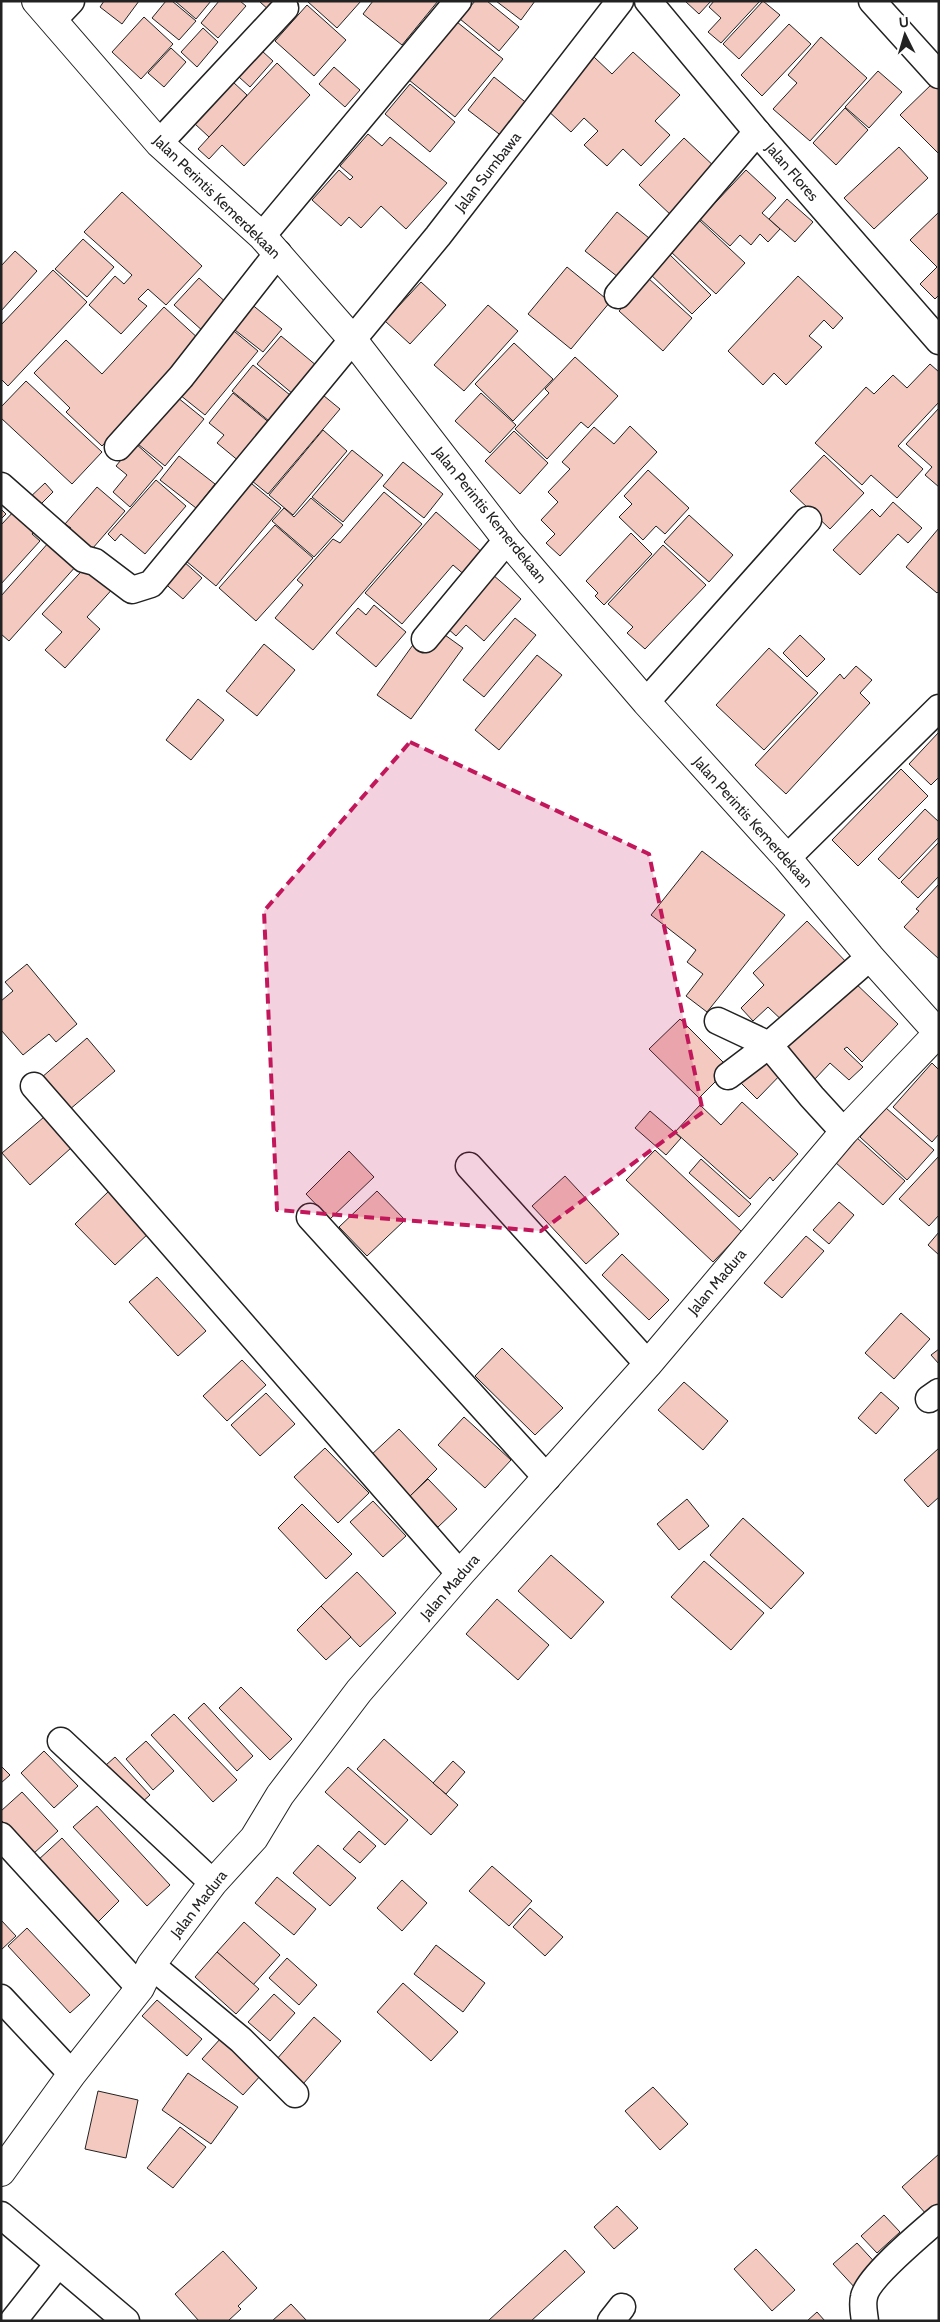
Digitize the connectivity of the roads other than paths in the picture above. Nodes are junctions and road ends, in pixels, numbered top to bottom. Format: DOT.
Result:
graph roads {
  1 [pos="458,1"];
  2 [pos="620,1"];
  3 [pos="648,1"];
  4 [pos="872,1"];
  5 [pos="54,8"];
  6 [pos="285,8"];
  7 [pos="939,75"];
  8 [pos="757,132"];
  9 [pos="159,143"];
  10 [pos="270,245"];
  11 [pos="618,295"];
  12 [pos="353,340"];
  13 [pos="939,341"];
  14 [pos="118,447"];
  15 [pos="1,486"];
  16 [pos="808,520"];
  17 [pos="507,540"];
  18 [pos="425,640"];
  19 [pos="646,702"];
  20 [pos="939,708"];
  21 [pos="787,858"];
  22 [pos="870,957"];
  23 [pos="718,1021"];
  24 [pos="938,1033"];
  25 [pos="769,1045"];
  26 [pos="728,1076"];
  27 [pos="34,1086"];
  28 [pos="844,1132"];
  29 [pos="469,1166"];
  30 [pos="310,1217"];
  31 [pos="648,1364"];
  32 [pos="548,1478"];
  33 [pos="460,1574"];
  34 [pos="60,1741"];
  35 [pos="1,1836"];
  36 [pos="213,1883"];
  37 [pos="145,1977"];
  38 [pos="1,1998"];
  39 [pos="72,2074"];
  40 [pos="295,2094"];
  41 [pos="1,2172"];
  42 [pos="1,2215"];
  43 [pos="939,2218"];
  44 [pos="58,2264"];
  45 [pos="13,2321"];
  46 [pos="126,2321"];
  47 [pos="866,2321"];
  1 -- 10 [label="street"];
  2 -- 12 [label="street, Jalan Sumbawa"];
  3 -- 8 [label="street, Jalan Flores"];
  4 -- 7 [label="street"];
  5 -- 9 [label="street, Jalan Perintis Kemerdekaan"];
  6 -- 9 [label="street"];
  8 -- 11 [label="street"];
  8 -- 13 [label="street, Jalan Flores"];
  9 -- 10 [label="street, Jalan Perintis Kemerdekaan"];
  10 -- 12 [label="street, Jalan Perintis Kemerdekaan"];
  10 -- 14 [label="street"];
  12 -- 15 [label="street, Jalan Sumbawa"];
  12 -- 17 [label="street, Jalan Perintis Kemerdekaan"];
  16 -- 19 [label="street"];
  17 -- 18 [label="street"];
  17 -- 19 [label="street, Jalan Perintis Kemerdekaan"];
  19 -- 21 [label="street, Jalan Perintis Kemerdekaan"];
  20 -- 21 [label="street"];
  21 -- 22 [label="street, Jalan Perintis Kemerdekaan"];
  22 -- 24 [label="street, Jalan Perintis Kemerdekaan"];
  22 -- 25 [label="street"];
  23 -- 25 [label="street"];
  24 -- 28 [label="street, Jalan Madura"];
  25 -- 26 [label="street"];
  25 -- 28 [label="street"];
  27 -- 33 [label="street"];
  28 -- 31 [label="street, Jalan Madura"];
  29 -- 31 [label="street"];
  30 -- 32 [label="street"];
  31 -- 32 [label="street, Jalan Madura"];
  32 -- 33 [label="street, Jalan Madura"];
  33 -- 36 [label="street, Jalan Madura"];
  34 -- 36 [label="street"];
  35 -- 37 [label="street"];
  36 -- 37 [label="street, Jalan Madura"];
  37 -- 39 [label="street, Jalan Madura"];
  37 -- 40 [label="street"];
  38 -- 39 [label="street"];
  39 -- 41 [label="street, Jalan Madura"];
  42 -- 44 [label="street"];
  43 -- 47 [label="street"];
  44 -- 45 [label="street"];
  44 -- 46 [label="street"];
}
